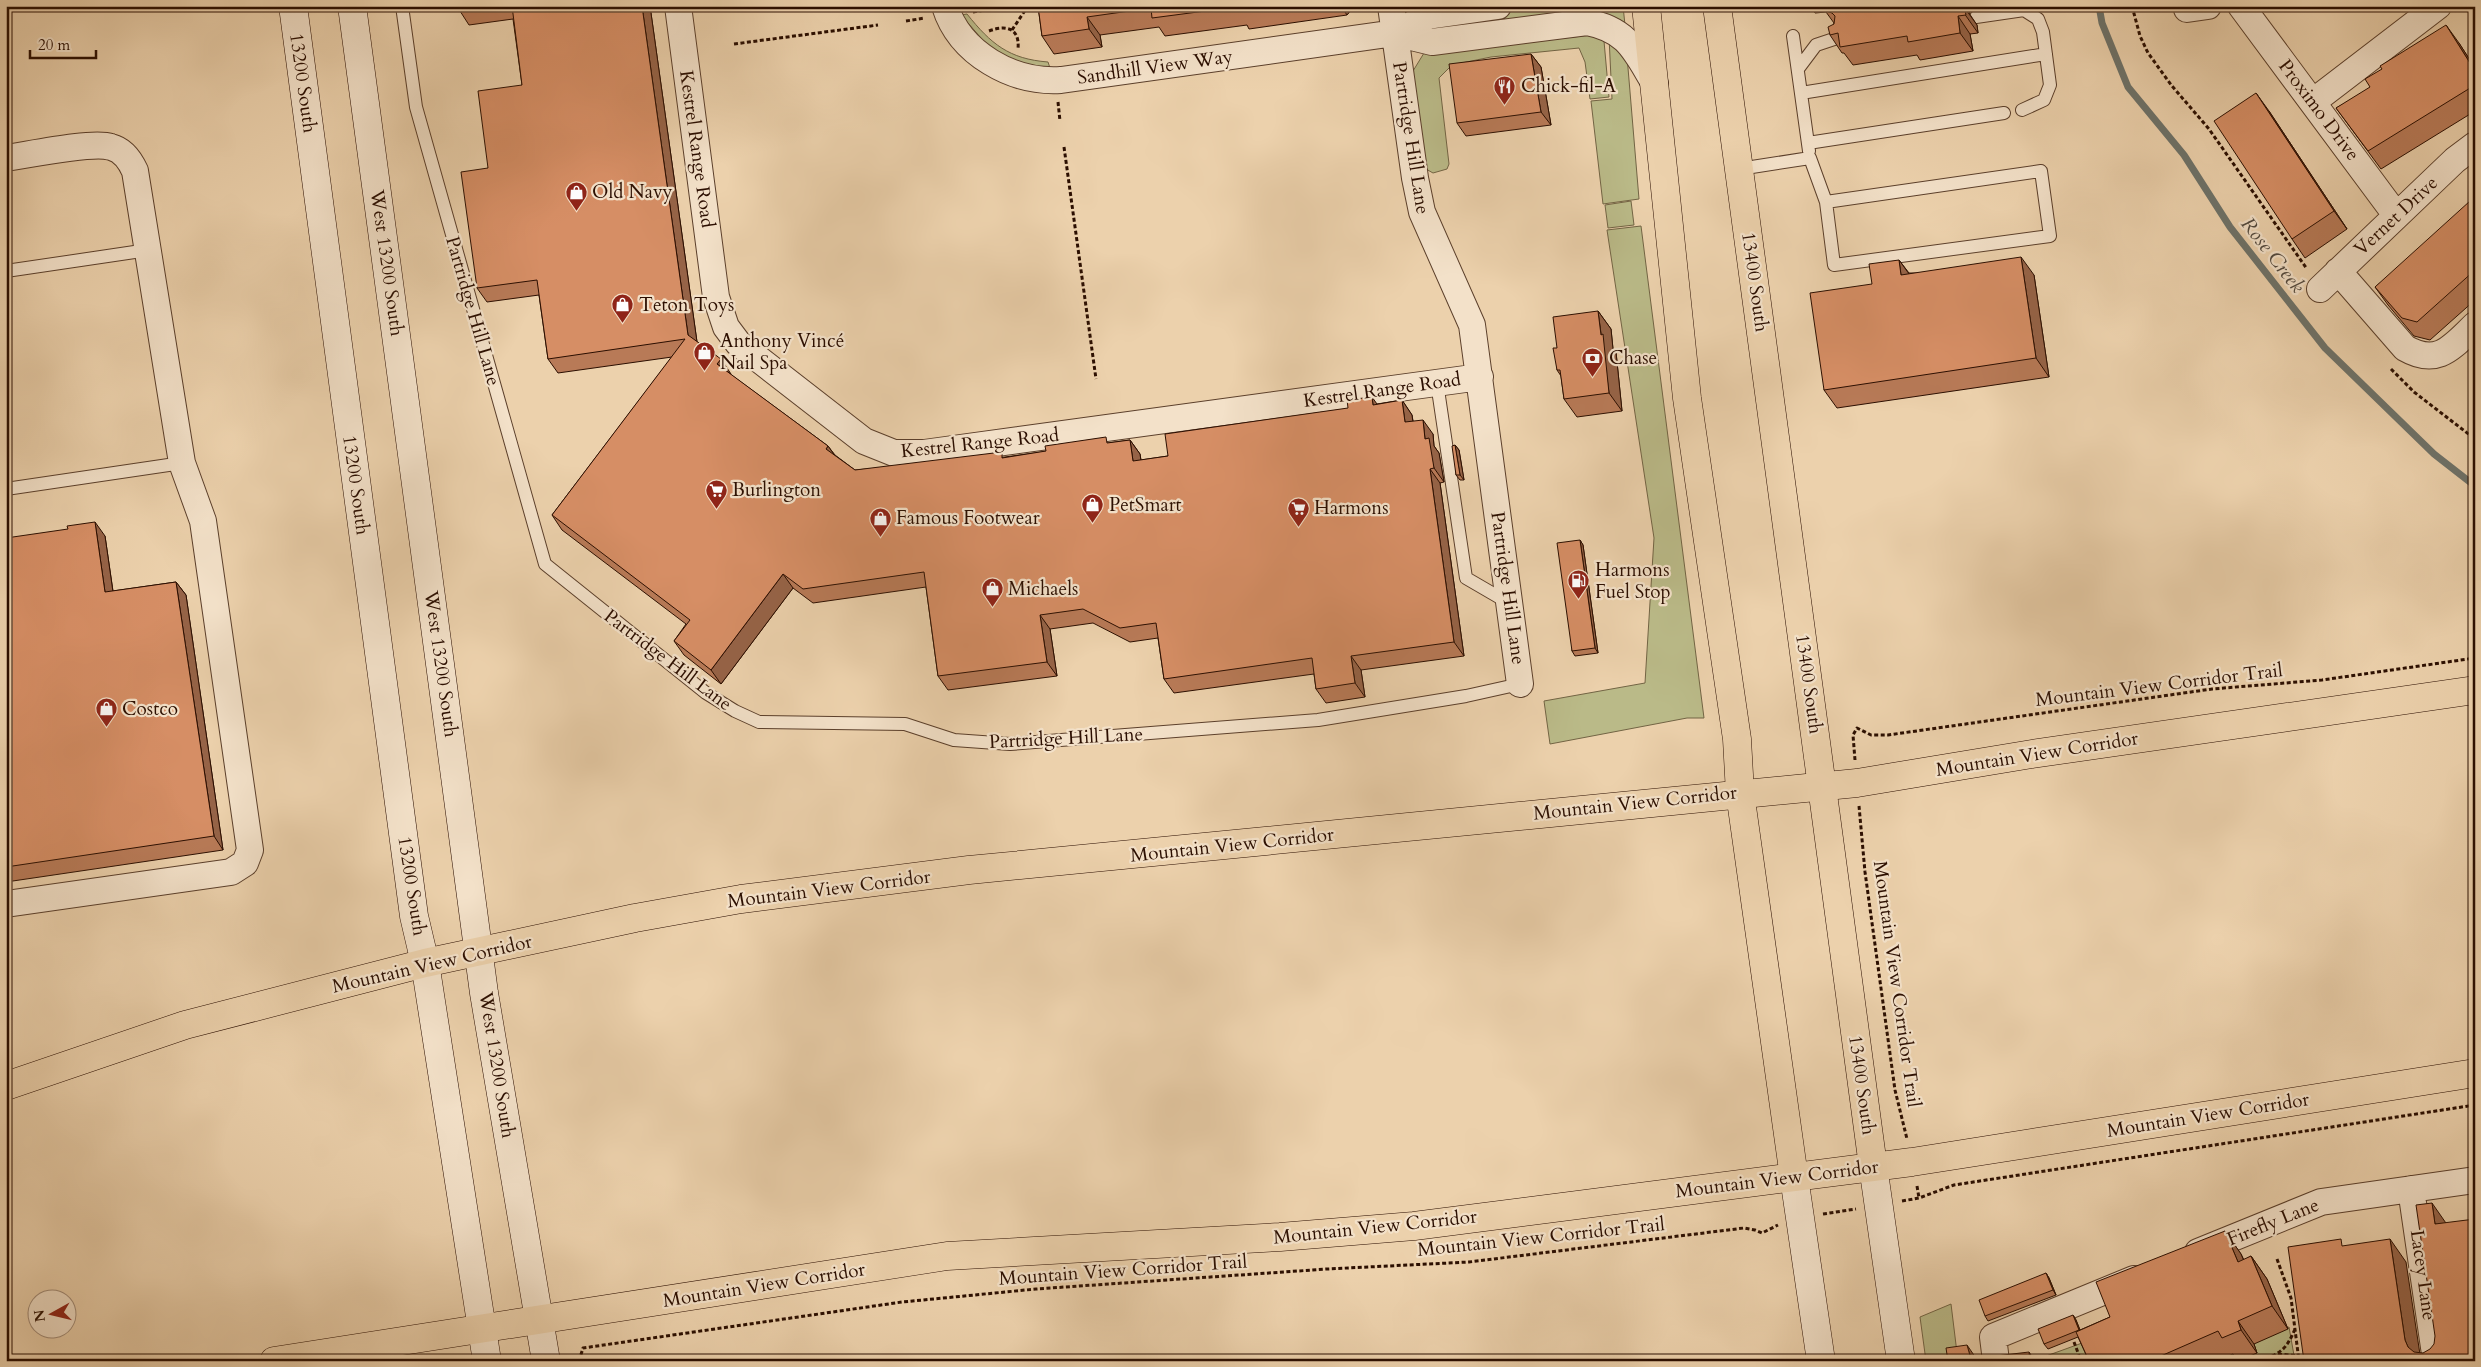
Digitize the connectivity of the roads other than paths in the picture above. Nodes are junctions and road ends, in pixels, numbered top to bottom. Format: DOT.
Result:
graph roads {
  1 [pos="293,6"];
  2 [pos="352,6"];
  3 [pos="402,6"];
  4 [pos="678,6"];
  5 [pos="1391,6"];
  6 [pos="1498,6"];
  7 [pos="1646,6"];
  8 [pos="1717,6"];
  9 [pos="2241,6"];
  10 [pos="2438,6"];
  11 [pos="939,12"];
  12 [pos="1976,17"];
  13 [pos="1395,34"];
  14 [pos="1793,36"];
  15 [pos="1840,37"];
  16 [pos="2046,54"];
  17 [pos="1798,69"];
  18 [pos="1655,84"];
  19 [pos="1801,93"];
  20 [pos="2314,101"];
  21 [pos="2022,110"];
  22 [pos="2004,113"];
  23 [pos="1808,144"];
  24 [pos="2475,145"];
  25 [pos="6,158"];
  26 [pos="1810,158"];
  27 [pos="1739,169"];
  28 [pos="1826,202"];
  29 [pos="2396,215"];
  30 [pos="148,250"];
  31 [pos="6,270"];
  32 [pos="2475,325"];
  33 [pos="1480,377"];
  34 [pos="1437,383"];
  35 [pos="182,464"];
  36 [pos="6,489"];
  37 [pos="1510,603"];
  38 [pos="1520,684"];
  39 [pos="2475,690"];
  40 [pos="1821,785"];
  41 [pos="1740,793"];
  42 [pos="6,904"];
  43 [pos="479,952"];
  44 [pos="425,963"];
  45 [pos="2475,1073"];
  46 [pos="6,1086"];
  47 [pos="1873,1166"];
  48 [pos="1794,1177"];
  49 [pos="2475,1180"];
  50 [pos="2411,1189"];
  51 [pos="539,1321"];
  52 [pos="482,1329"];
  53 [pos="274,1361"];
  54 [pos="487,1361"];
  55 [pos="546,1361"];
  56 [pos="1821,1361"];
  57 [pos="1901,1361"];
  58 [pos="1996,1361"];
  59 [pos="2436,1361"];
  1 -- 44 [label="street, 13200 South"];
  2 -- 43 [label="street, West 13200 South"];
  3 -- 38 [label="lane, Partridge Hill Lane"];
  4 -- 34 [label="street, Kestrel Range Road"];
  5 -- 13 [label="street, Partridge Hill Lane"];
  6 -- 13 [label="street, Sandhill View Way"];
  7 -- 18 [label="main road"];
  8 -- 27 [label="main road, 13400 South"];
  9 -- 20 [label="street, Proximo Drive"];
  10 -- 20 [label="street"];
  11 -- 13 [label="street, Sandhill View Way"];
  12 -- 16 [label="lane"];
  13 -- 18 [label="street, Sandhill View Way"];
  13 -- 33 [label="street, Partridge Hill Lane"];
  14 -- 17 [label="lane"];
  15 -- 17 [label="lane"];
  16 -- 19 [label="lane"];
  16 -- 21 [label="lane"];
  17 -- 19 [label="lane"];
  18 -- 41 [label="main road"];
  19 -- 23 [label="lane"];
  20 -- 29 [label="street, Proximo Drive"];
  22 -- 23 [label="lane"];
  23 -- 26 [label="lane"];
  24 -- 29 [label="street, Vernet Drive"];
  25 -- 30 [label="street"];
  26 -- 27 [label="lane"];
  26 -- 28 [label="lane"];
  27 -- 40 [label="main road, 13400 South"];
  28 -- 28 [label="lane"];
  29 -- 32 [label="street, Vernet Drive"];
  30 -- 31 [label="lane"];
  30 -- 35 [label="street"];
  33 -- 34 [label="street, Kestrel Range Road"];
  33 -- 37 [label="street, Partridge Hill Lane"];
  34 -- 37 [label="lane"];
  35 -- 36 [label="lane"];
  35 -- 42 [label="street"];
  37 -- 38 [label="street, Partridge Hill Lane"];
  39 -- 40 [label="main road, Mountain View Corridor"];
  40 -- 41 [label="main road, Mountain View Corridor"];
  40 -- 47 [label="main road, 13400 South"];
  41 -- 43 [label="main road, Mountain View Corridor"];
  41 -- 48 [label="main road"];
  43 -- 44 [label="main road, Mountain View Corridor"];
  43 -- 51 [label="street, West 13200 South"];
  44 -- 46 [label="main road, Mountain View Corridor"];
  44 -- 52 [label="street"];
  45 -- 47 [label="main road, Mountain View Corridor"];
  47 -- 48 [label="main road, Mountain View Corridor"];
  47 -- 57 [label="street, 13400 South"];
  48 -- 51 [label="main road, Mountain View Corridor"];
  48 -- 56 [label="street"];
  49 -- 50 [label="street, Firefly Lane"];
  50 -- 58 [label="street, Firefly Lane"];
  50 -- 59 [label="street, Lacey Lane"];
  51 -- 52 [label="main road, Mountain View Corridor"];
  51 -- 55 [label="street"];
  52 -- 53 [label="main road, Mountain View Corridor"];
  52 -- 54 [label="street"];
}
